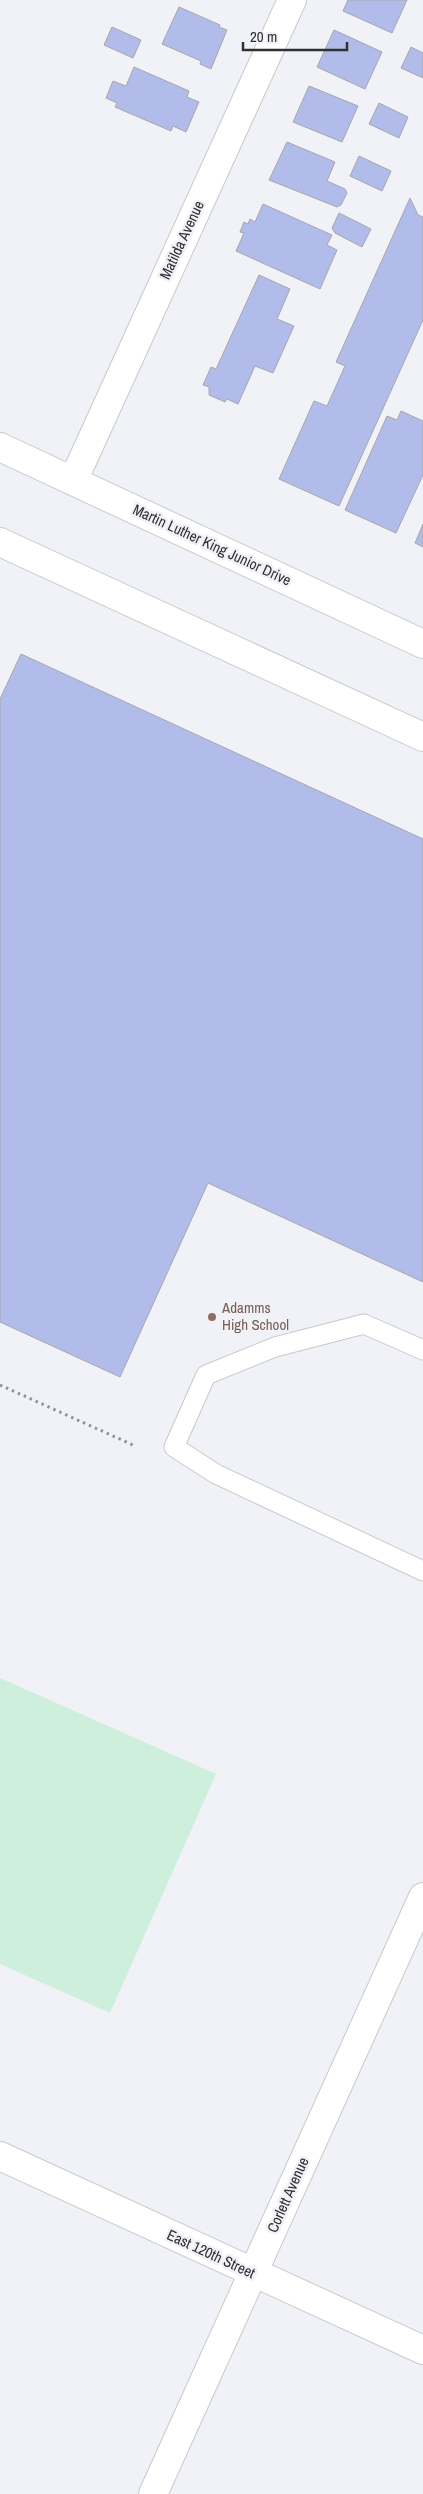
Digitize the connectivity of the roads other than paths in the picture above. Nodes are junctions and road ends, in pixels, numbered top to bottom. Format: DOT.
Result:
graph roads {
  1 [pos="292,0"];
  2 [pos="0,446"];
  3 [pos="73,480"];
  4 [pos="0,542"];
  5 [pos="423,644"];
  6 [pos="423,737"];
  7 [pos="423,1350"];
  8 [pos="423,1571"];
  9 [pos="423,1897"];
  10 [pos="0,2156"];
  11 [pos="252,2273"];
  12 [pos="423,2350"];
  13 [pos="153,2494"];
  1 -- 3 [label="street, Matilda Avenue"];
  2 -- 3 [label="street, Martin Luther King Junior Drive"];
  3 -- 5 [label="street, Martin Luther King Junior Drive"];
  4 -- 6 [label="street"];
  7 -- 8 [label="lane"];
  9 -- 11 [label="street, Corlett Avenue"];
  10 -- 11 [label="street, East 120th Street"];
  11 -- 12 [label="street, East 120th Street"];
  11 -- 13 [label="street, Corlett Avenue"];
}
